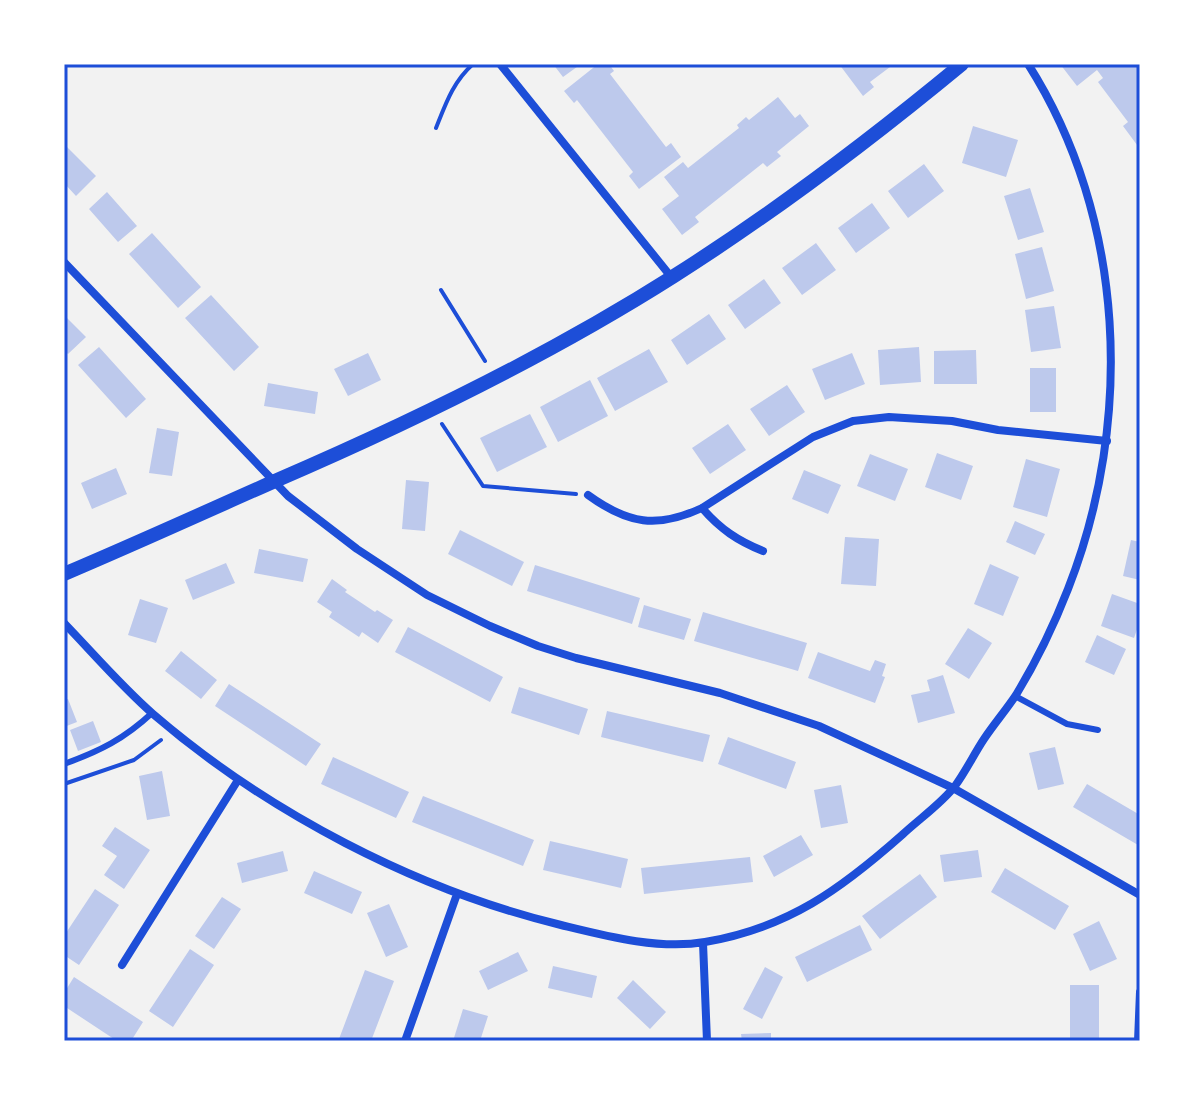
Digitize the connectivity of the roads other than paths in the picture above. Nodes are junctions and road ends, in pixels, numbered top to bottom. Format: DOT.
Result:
graph roads {
  1 [pos="500,64"];
  2 [pos="962,64"];
  3 [pos="1028,64"];
  4 [pos="64,262"];
  5 [pos="672,278"];
  6 [pos="1107,441"];
  7 [pos="274,482"];
  8 [pos="588,495"];
  9 [pos="702,508"];
  10 [pos="763,551"];
  11 [pos="64,574"];
  12 [pos="64,623"];
  13 [pos="1015,696"];
  14 [pos="152,713"];
  15 [pos="1098,730"];
  16 [pos="64,764"];
  17 [pos="238,780"];
  18 [pos="953,788"];
  19 [pos="457,894"];
  20 [pos="1140,895"];
  21 [pos="703,943"];
  22 [pos="122,965"];
  23 [pos="1140,992"];
  24 [pos="405,1041"];
  25 [pos="707,1041"];
  26 [pos="1138,1041"];
  1 -- 5 [label="street"];
  2 -- 5 [label="street"];
  3 -- 6 [label="street"];
  4 -- 7 [label="street"];
  5 -- 7 [label="street"];
  6 -- 9 [label="street"];
  6 -- 13 [label="street"];
  7 -- 11 [label="street"];
  7 -- 18 [label="street"];
  8 -- 9 [label="street"];
  9 -- 10 [label="street"];
  12 -- 14 [label="street"];
  13 -- 15 [label="lane"];
  13 -- 18 [label="street"];
  14 -- 16 [label="lane"];
  14 -- 17 [label="street"];
  17 -- 19 [label="street"];
  17 -- 22 [label="street"];
  18 -- 20 [label="street"];
  18 -- 21 [label="street"];
  19 -- 21 [label="street"];
  19 -- 24 [label="street"];
  21 -- 25 [label="street"];
  23 -- 26 [label="street"];
}
